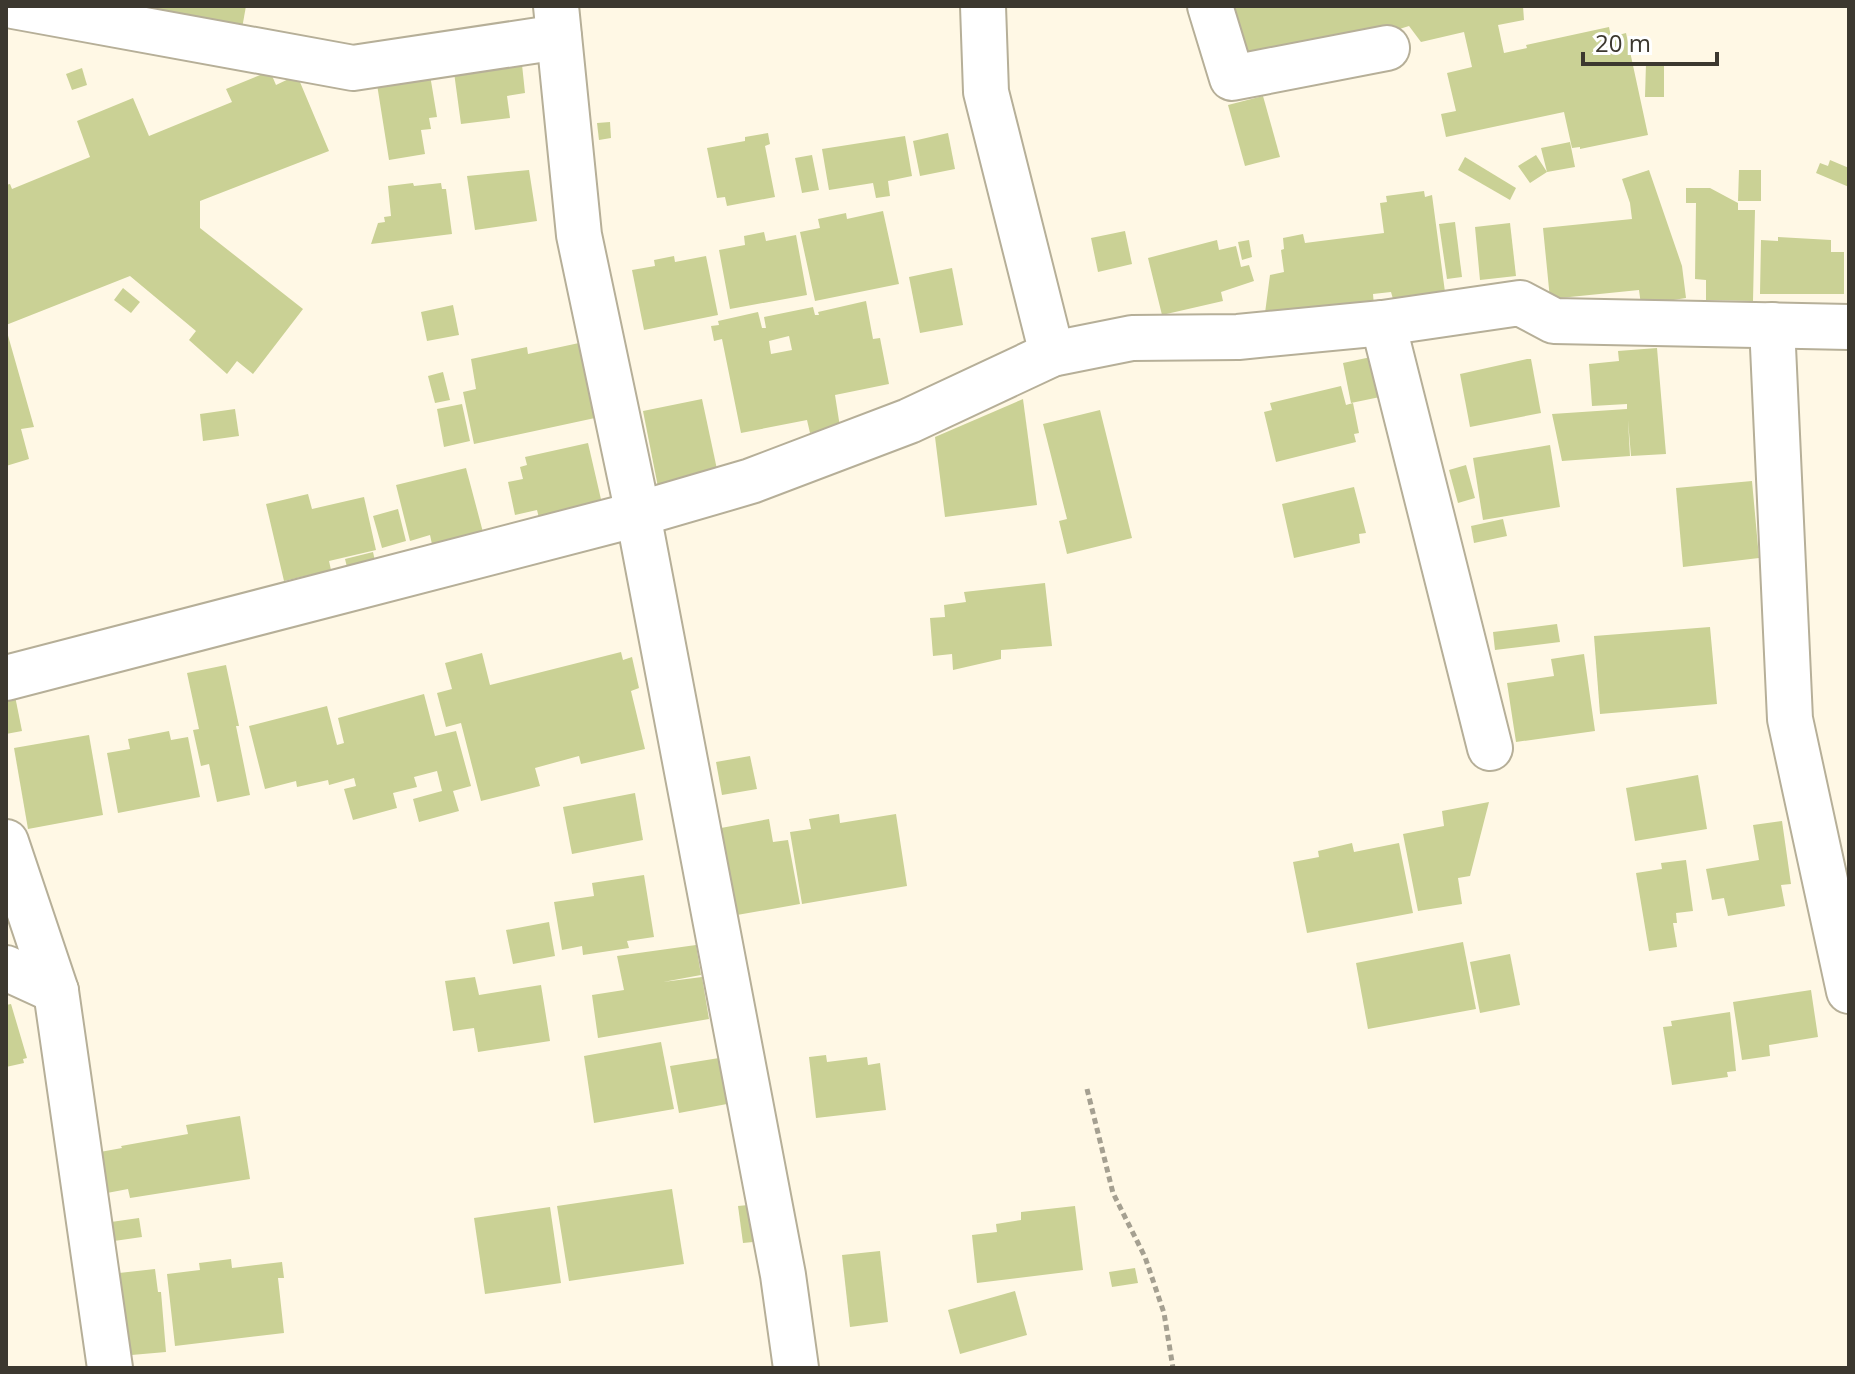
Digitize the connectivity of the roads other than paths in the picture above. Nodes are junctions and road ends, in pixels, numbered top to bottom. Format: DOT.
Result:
graph roads {
  1 [pos="13,6"];
  2 [pos="983,6"];
  3 [pos="1210,6"];
  4 [pos="558,22"];
  5 [pos="1387,48"];
  6 [pos="1383,323"];
  7 [pos="1772,325"];
  8 [pos="1849,327"];
  9 [pos="1052,354"];
  10 [pos="638,514"];
  11 [pos="6,678"];
  12 [pos="1490,748"];
  13 [pos="6,842"];
  14 [pos="6,968"];
  15 [pos="56,991"];
  16 [pos="1849,991"];
  17 [pos="110,1368"];
  18 [pos="796,1368"];
  1 -- 4 [label="street"];
  2 -- 9 [label="street"];
  3 -- 5 [label="street"];
  4 -- 10 [label="street"];
  6 -- 7 [label="street"];
  6 -- 9 [label="street"];
  6 -- 12 [label="street"];
  7 -- 8 [label="street"];
  7 -- 16 [label="street"];
  9 -- 10 [label="street"];
  10 -- 11 [label="street"];
  10 -- 18 [label="street"];
  13 -- 15 [label="street"];
  14 -- 15 [label="street"];
  15 -- 17 [label="street"];
}
